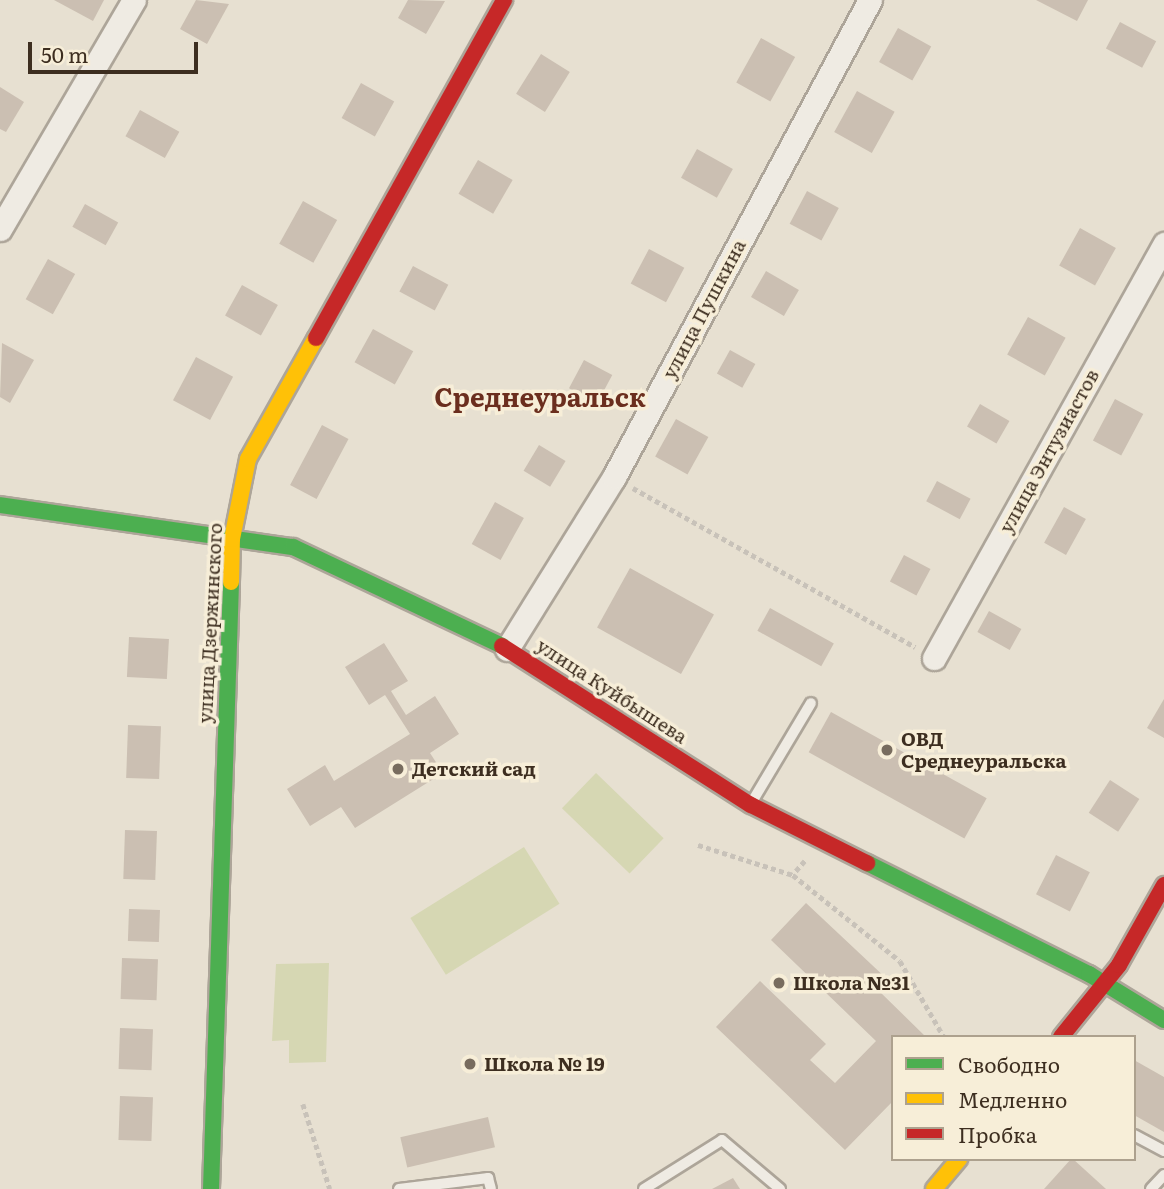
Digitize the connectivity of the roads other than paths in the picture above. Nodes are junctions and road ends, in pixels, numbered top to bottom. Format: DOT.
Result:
graph roads {
  1 [pos="134,0"];
  2 [pos="504,0"];
  3 [pos="870,0"];
  4 [pos="0,229"];
  5 [pos="1164,244"];
  6 [pos="0,505"];
  7 [pos="232,539"];
  8 [pos="507,649"];
  9 [pos="934,658"];
  10 [pos="811,703"];
  11 [pos="751,805"];
  12 [pos="1164,886"];
  13 [pos="1104,985"];
  14 [pos="1164,1020"];
  15 [pos="1063,1035"];
  16 [pos="1136,1136"];
  17 [pos="1164,1151"];
  18 [pos="957,1161"];
  19 [pos="1164,1175"];
  20 [pos="211,1189"];
  21 [pos="399,1189"];
  22 [pos="491,1189"];
  23 [pos="644,1189"];
  24 [pos="780,1189"];
  25 [pos="934,1189"];
  26 [pos="1151,1189"];
  1 -- 4 [label="street"];
  2 -- 7 [label="street, улица Дзержинского"];
  3 -- 8 [label="street, улица Пушкина"];
  5 -- 9 [label="street, улица Энтузиастов"];
  6 -- 7 [label="street, улица Куйбышева"];
  7 -- 8 [label="street, улица Куйбышева"];
  7 -- 20 [label="street, улица Дзержинского"];
  8 -- 11 [label="street, улица Куйбышева"];
  10 -- 11 [label="lane"];
  11 -- 13 [label="street, улица Куйбышева"];
  12 -- 13 [label="street"];
  13 -- 14 [label="street, улица Куйбышева"];
  13 -- 15 [label="street"];
  16 -- 17 [label="lane"];
  18 -- 25 [label="street"];
  19 -- 26 [label="lane"];
  21 -- 22 [label="lane"];
  23 -- 24 [label="lane"];
}
